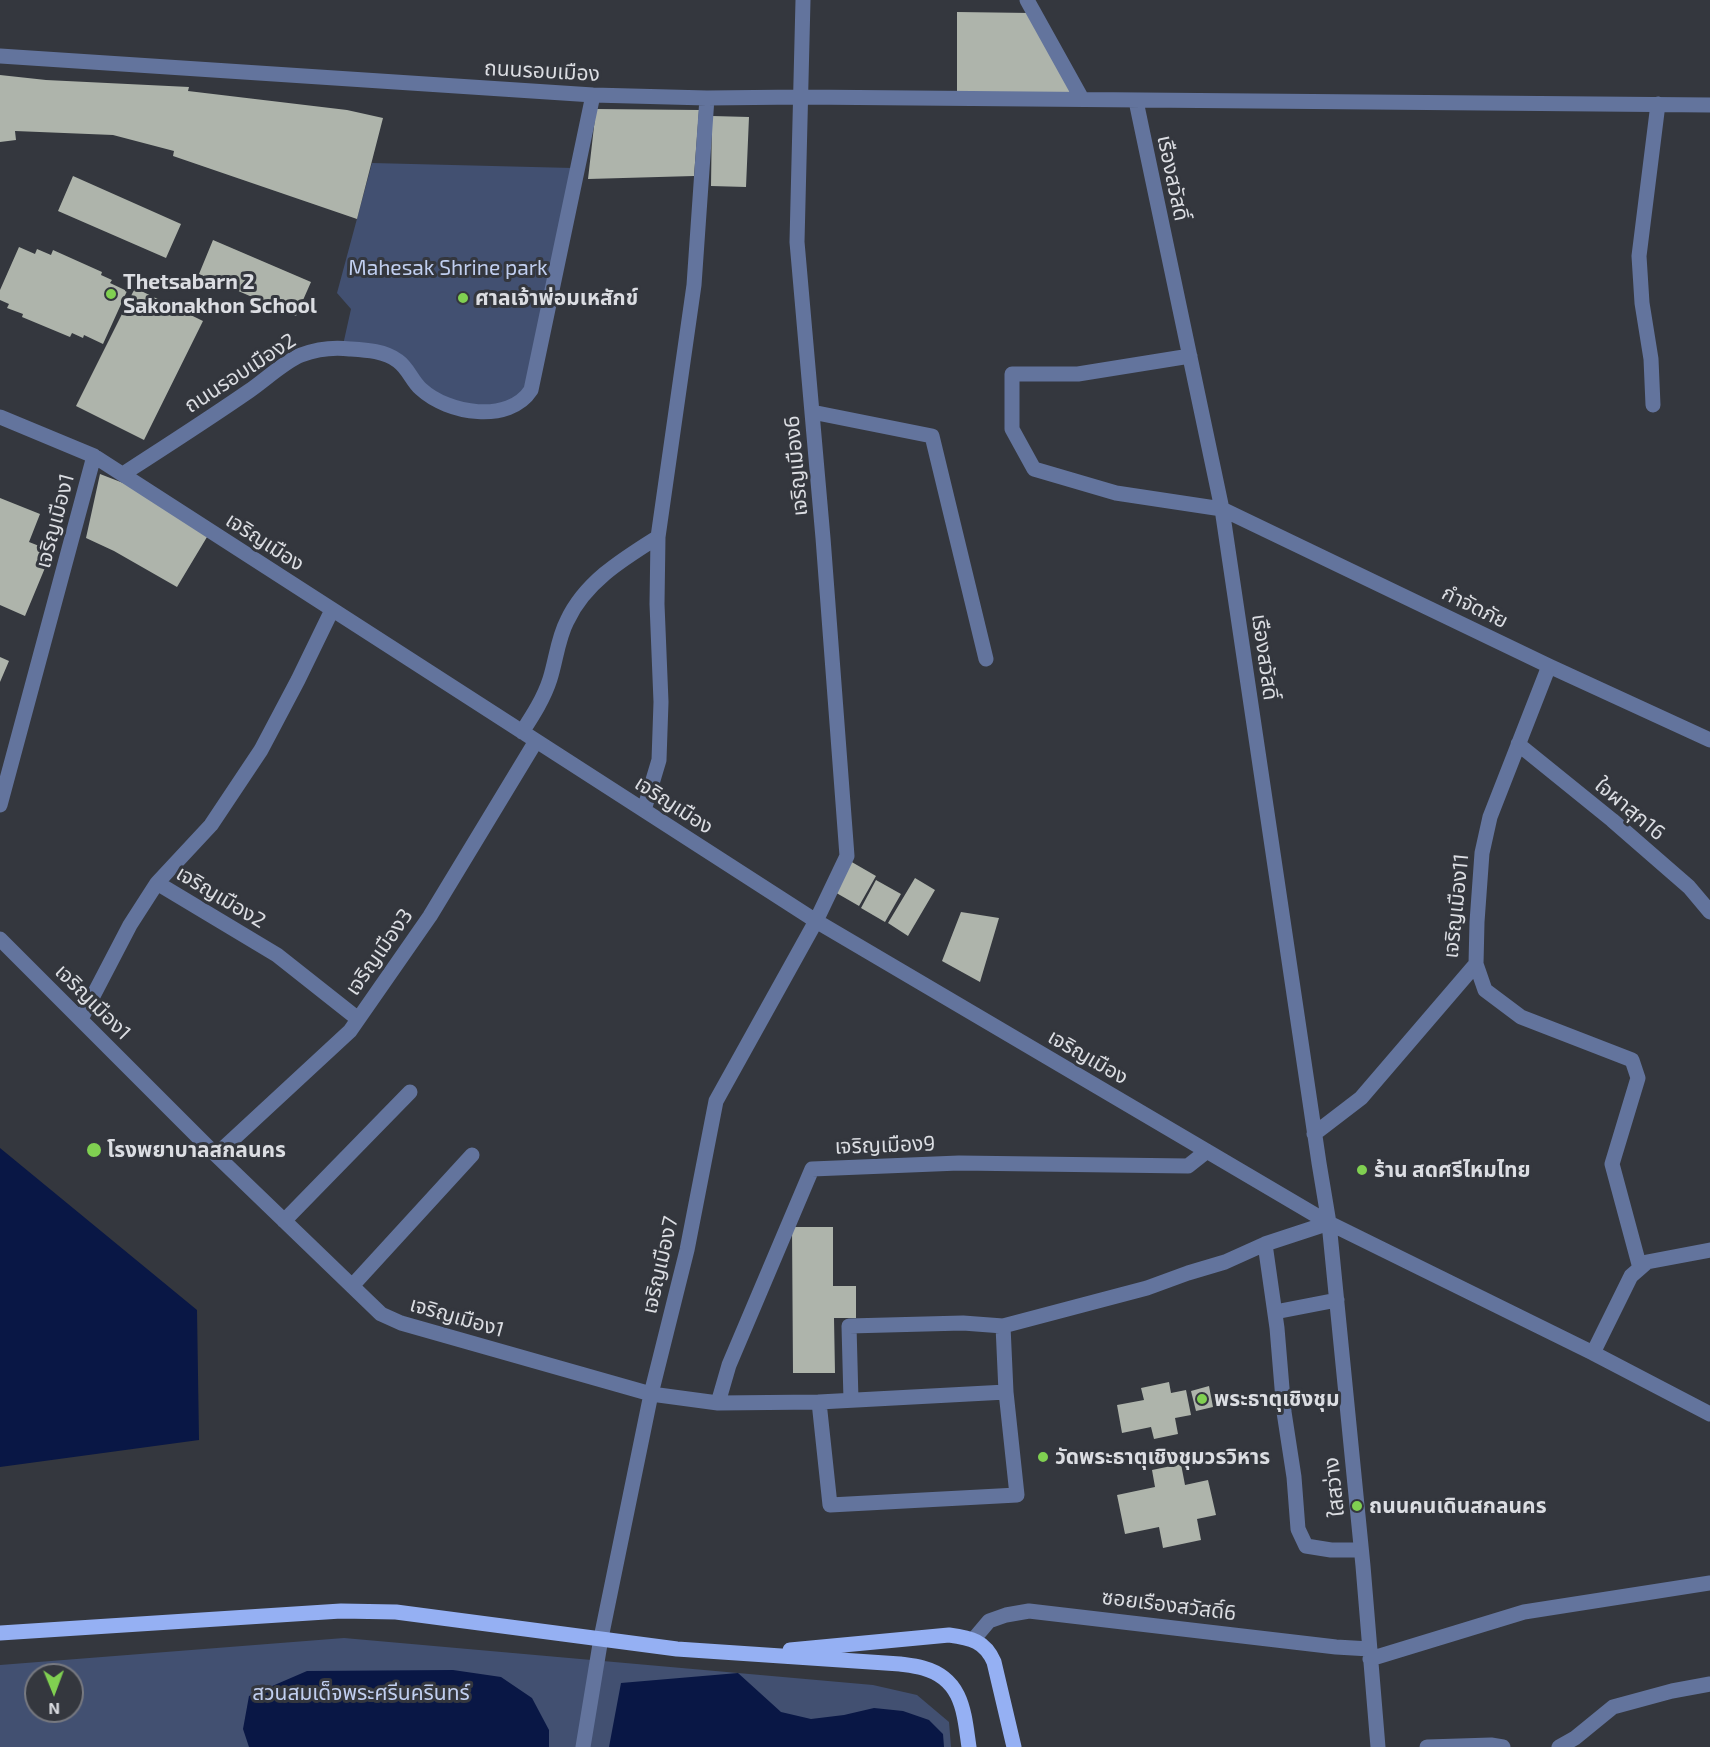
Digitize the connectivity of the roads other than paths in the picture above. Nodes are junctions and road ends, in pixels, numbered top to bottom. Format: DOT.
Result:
graph roads {
  1 [pos="803,0"];
  2 [pos="1027,0"];
  3 [pos="0,56"];
  4 [pos="593,95"];
  5 [pos="801,97"];
  6 [pos="707,98"];
  7 [pos="1082,99"];
  8 [pos="1136,101"];
  9 [pos="1658,104"];
  10 [pos="1710,105"];
  11 [pos="1190,356"];
  12 [pos="1653,405"];
  13 [pos="812,412"];
  14 [pos="0,417"];
  15 [pos="94,456"];
  16 [pos="123,474"];
  17 [pos="1222,508"];
  18 [pos="658,537"];
  19 [pos="332,610"];
  20 [pos="986,659"];
  21 [pos="1549,666"];
  22 [pos="522,732"];
  23 [pos="1710,740"];
  24 [pos="536,741"];
  25 [pos="1518,744"];
  26 [pos="0,805"];
  27 [pos="644,810"];
  28 [pos="157,883"];
  29 [pos="1710,912"];
  30 [pos="816,921"];
  31 [pos="0,939"];
  32 [pos="1476,964"];
  33 [pos="81,1019"];
  34 [pos="358,1019"];
  35 [pos="410,1092"];
  36 [pos="1314,1134"];
  37 [pos="1206,1150"];
  38 [pos="216,1155"];
  39 [pos="472,1155"];
  40 [pos="284,1221"];
  41 [pos="1329,1223"];
  42 [pos="1265,1244"];
  43 [pos="1710,1250"];
  44 [pos="1640,1268"];
  45 [pos="352,1286"];
  46 [pos="1337,1300"];
  47 [pos="1275,1312"];
  48 [pos="1003,1326"];
  49 [pos="1593,1353"];
  50 [pos="1006,1392"];
  51 [pos="651,1394"];
  52 [pos="851,1400"];
  53 [pos="819,1402"];
  54 [pos="718,1403"];
  55 [pos="1710,1414"];
  56 [pos="1361,1550"];
  57 [pos="1710,1583"];
  58 [pos="0,1633"];
  59 [pos="601,1638"];
  60 [pos="974,1640"];
  61 [pos="742,1654"];
  62 [pos="1370,1654"];
  63 [pos="1710,1684"];
  64 [pos="584,1747"];
  65 [pos="969,1747"];
  66 [pos="1014,1747"];
  67 [pos="1378,1747"];
  68 [pos="1427,1747"];
  69 [pos="1503,1747"];
  70 [pos="1559,1747"];
  1 -- 5 [label="street, เจริญเมือง6"];
  2 -- 7 [label="street"];
  3 -- 4 [label="street, ถนนรอบเมือง"];
  4 -- 6 [label="street, ถนนรอบเมือง"];
  4 -- 16 [label="street, ถนนรอบเมือง2"];
  5 -- 6 [label="street, ถนนรอบเมือง"];
  5 -- 7 [label="street, ถนนรอบเมือง"];
  5 -- 13 [label="street, เจริญเมือง6"];
  6 -- 18 [label="street"];
  7 -- 8 [label="street, ถนนรอบเมือง"];
  8 -- 9 [label="street, ถนนรอบเมือง"];
  8 -- 11 [label="street, เรืองสวัสดิ์"];
  9 -- 10 [label="street, ถนนรอบเมือง"];
  9 -- 12 [label="street"];
  11 -- 17 [label="street, เรืองสวัสดิ์"];
  11 -- 17 [label="street, กำจัดภัย"];
  13 -- 20 [label="street"];
  13 -- 30 [label="street, เจริญเมือง6"];
  14 -- 15 [label="street, เจริญเมือง"];
  15 -- 16 [label="street, เจริญเมือง"];
  15 -- 26 [label="street, เจริญเมือง1"];
  16 -- 19 [label="street, เจริญเมือง"];
  17 -- 21 [label="street, กำจัดภัย"];
  17 -- 36 [label="street, เรืองสวัสดิ์"];
  18 -- 22 [label="street"];
  18 -- 27 [label="street"];
  19 -- 22 [label="street, เจริญเมือง"];
  19 -- 28 [label="street"];
  21 -- 23 [label="street, กำจัดภัย"];
  21 -- 25 [label="street, เจริญเมือง11"];
  22 -- 24 [label="street, เจริญเมือง"];
  24 -- 27 [label="street, เจริญเมือง"];
  24 -- 34 [label="street, เจริญเมือง3"];
  25 -- 29 [label="street, ใจผาสุก16"];
  25 -- 32 [label="street, เจริญเมือง11"];
  27 -- 30 [label="street, เจริญเมือง"];
  28 -- 33 [label="street, เจริญเมือง2"];
  28 -- 34 [label="street, เจริญเมือง2"];
  30 -- 37 [label="street, เจริญเมือง"];
  30 -- 51 [label="street, เจริญเมือง7"];
  31 -- 33 [label="street, เจริญเมือง1"];
  32 -- 36 [label="street, เจริญเมือง11"];
  32 -- 44 [label="street"];
  33 -- 38 [label="street, เจริญเมือง1"];
  34 -- 38 [label="street, เจริญเมือง3"];
  35 -- 40 [label="street"];
  36 -- 41 [label="street, เรืองสวัสดิ์"];
  37 -- 41 [label="street, เจริญเมือง"];
  37 -- 54 [label="street, เจริญเมือง9"];
  38 -- 40 [label="street, เจริญเมือง1"];
  39 -- 45 [label="street"];
  40 -- 45 [label="street, เจริญเมือง1"];
  41 -- 42 [label="street"];
  41 -- 46 [label="street, ใสสว่าง"];
  41 -- 49 [label="street, เจริญเมือง"];
  42 -- 47 [label="street"];
  42 -- 48 [label="street"];
  43 -- 44 [label="street"];
  44 -- 49 [label="street"];
  45 -- 51 [label="street, เจริญเมือง1"];
  46 -- 47 [label="street"];
  46 -- 56 [label="street, ใสสว่าง"];
  47 -- 56 [label="street"];
  48 -- 50 [label="street"];
  48 -- 52 [label="street"];
  49 -- 55 [label="street, เจริญเมือง"];
  50 -- 52 [label="street, เจริญเมือง1"];
  50 -- 53 [label="street"];
  51 -- 54 [label="street, เจริญเมือง1"];
  51 -- 59 [label="street, เจริญเมือง7"];
  52 -- 53 [label="street, เจริญเมือง1"];
  53 -- 54 [label="street, เจริญเมือง1"];
  56 -- 62 [label="street, ใสสว่าง"];
  57 -- 62 [label="street"];
  58 -- 59 [label="main road"];
  59 -- 61 [label="main road"];
  59 -- 64 [label="street, เจริญเมือง7"];
  60 -- 61 [label="main road"];
  60 -- 62 [label="street, ซอยเรืองสวัสดิ์6"];
  60 -- 66 [label="main road"];
  61 -- 65 [label="main road"];
  62 -- 67 [label="street, ใสสว่าง"];
  63 -- 70 [label="street"];
  68 -- 69 [label="street"];
}
